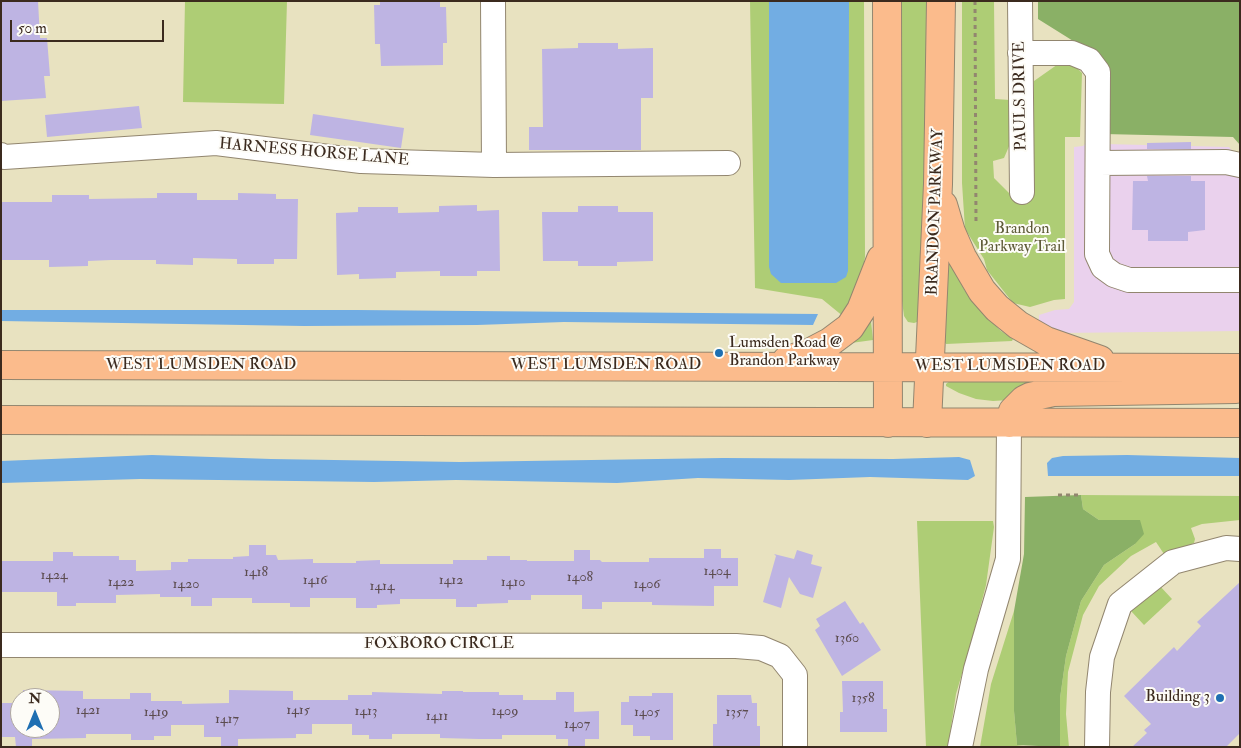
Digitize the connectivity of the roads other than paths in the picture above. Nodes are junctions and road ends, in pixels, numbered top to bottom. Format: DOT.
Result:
graph roads {
  1 [pos="493,1"];
  2 [pos="887,1"];
  3 [pos="942,1"];
  4 [pos="1020,1"];
  5 [pos="1020,53"];
  6 [pos="1,156"];
  7 [pos="728,163"];
  8 [pos="1098,163"];
  9 [pos="494,165"];
  10 [pos="1240,165"];
  11 [pos="938,184"];
  12 [pos="1022,192"];
  13 [pos="886,246"];
  14 [pos="1240,280"];
  15 [pos="1,366"];
  16 [pos="766,366"];
  17 [pos="888,367"];
  18 [pos="930,367"];
  19 [pos="1123,367"];
  20 [pos="1240,368"];
  21 [pos="1240,388"];
  22 [pos="1,420"];
  23 [pos="888,422"];
  24 [pos="927,422"];
  25 [pos="1009,423"];
  26 [pos="1240,423"];
  27 [pos="1240,549"];
  28 [pos="1,646"];
  29 [pos="795,747"];
  30 [pos="960,747"];
  31 [pos="1097,747"];
  1 -- 9 [label="street"];
  2 -- 13 [label="main road"];
  3 -- 11 [label="main road, BRANDON PARKWAY"];
  4 -- 5 [label="street, PAULS DRIVE"];
  5 -- 8 [label="street"];
  5 -- 12 [label="street, PAULS DRIVE"];
  6 -- 9 [label="street, HARNESS HORSE LANE"];
  7 -- 9 [label="street, HARNESS HORSE LANE"];
  8 -- 10 [label="street"];
  8 -- 14 [label="street"];
  11 -- 18 [label="main road, BRANDON PARKWAY"];
  11 -- 19 [label="main road"];
  13 -- 16 [label="main road"];
  13 -- 17 [label="main road"];
  15 -- 16 [label="main road, WEST LUMSDEN ROAD"];
  16 -- 17 [label="main road, WEST LUMSDEN ROAD"];
  17 -- 18 [label="main road, WEST LUMSDEN ROAD"];
  17 -- 23 [label="main road"];
  18 -- 19 [label="main road, WEST LUMSDEN ROAD"];
  18 -- 24 [label="main road, BRANDON PARKWAY"];
  19 -- 20 [label="main road, WEST LUMSDEN ROAD"];
  21 -- 25 [label="main road"];
  22 -- 23 [label="main road"];
  23 -- 24 [label="main road"];
  24 -- 25 [label="main road"];
  25 -- 26 [label="main road"];
  25 -- 30 [label="street"];
  27 -- 31 [label="street"];
  28 -- 29 [label="street, FOXBORO CIRCLE"];
}
